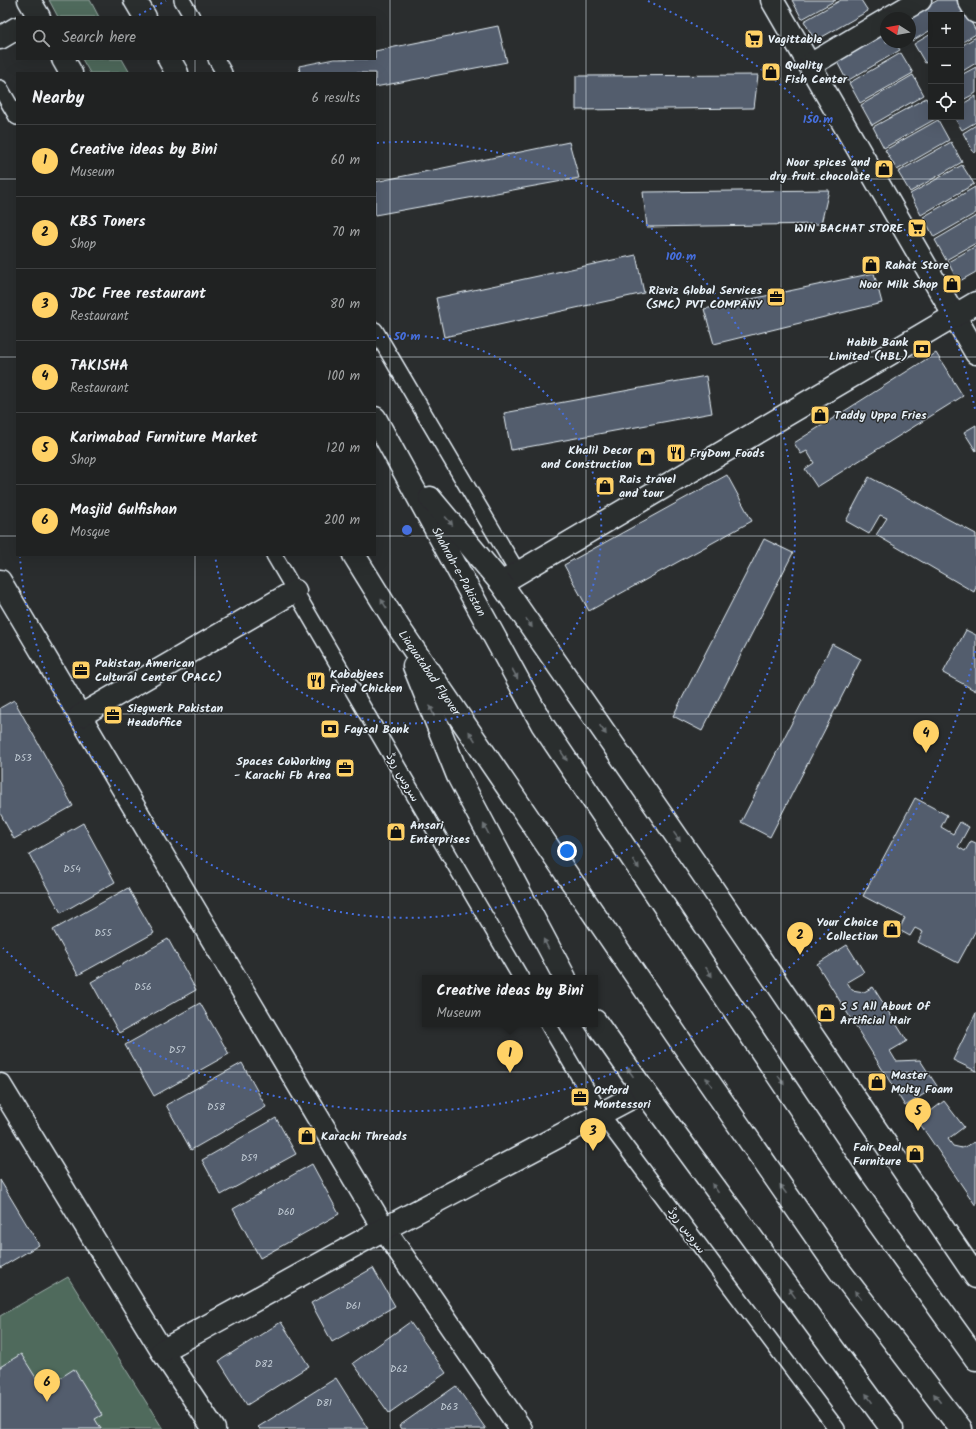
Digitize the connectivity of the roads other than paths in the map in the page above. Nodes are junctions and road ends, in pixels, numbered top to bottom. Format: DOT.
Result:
graph roads {
  1 [pos="135,0"];
  2 [pos="182,0"];
  3 [pos="772,0"];
  4 [pos="920,0"];
  5 [pos="969,0"];
  6 [pos="899,12"];
  7 [pos="976,12"];
  8 [pos="144,16"];
  9 [pos="191,16"];
  10 [pos="880,24"];
  11 [pos="16,29"];
  12 [pos="0,38"];
  13 [pos="64,60"];
  14 [pos="170,60"];
  15 [pos="217,60"];
  16 [pos="810,65"];
  17 [pos="70,72"];
  18 [pos="176,72"];
  19 [pos="223,72"];
  20 [pos="0,88"];
  21 [pos="16,115"];
  22 [pos="976,303"];
  23 [pos="954,317"];
  24 [pos="376,332"];
  25 [pos="976,353"];
  26 [pos="376,420"];
  27 [pos="398,458"];
  28 [pos="275,556"];
  29 [pos="355,556"];
  30 [pos="509,578"];
  31 [pos="0,581"];
  32 [pos="295,591"];
  33 [pos="399,628"];
  34 [pos="80,716"];
  35 [pos="519,975"];
  36 [pos="563,975"];
  37 [pos="598,1025"];
  38 [pos="550,1027"];
  39 [pos="644,1091"];
  40 [pos="4,1099"];
  41 [pos="601,1114"];
  42 [pos="384,1230"];
  43 [pos="976,1277"];
  44 [pos="162,1351"];
  45 [pos="976,1359"];
  46 [pos="214,1429"];
  47 [pos="521,1429"];
  48 [pos="837,1429"];
  49 [pos="892,1429"];
  50 [pos="961,1429"];
  1 -- 8 [label="main road"];
  2 -- 9 [label="lane"];
  3 -- 16 [label="main road"];
  4 -- 6 [label="main road"];
  5 -- 7 [label="main road"];
  10 -- 16 [label="main road"];
  11 -- 12 [label="main road"];
  13 -- 17 [label="main road"];
  14 -- 18 [label="main road"];
  15 -- 19 [label="lane"];
  16 -- 23 [label="main road"];
  20 -- 21 [label="lane"];
  22 -- 23 [label="main road"];
  23 -- 25 [label="main road"];
  23 -- 30 [label="main road"];
  24 -- 30 [label="lane"];
  26 -- 27 [label="main road, Shahrah-e-Pakistan"];
  27 -- 30 [label="main road, one-way"];
  27 -- 45 [label="main road, Shahrah-e-Pakistan, one-way"];
  28 -- 32 [label="lane, سروس روڈ"];
  33 -- 29 [label="main road, Liaquatabad Flyover, one-way"];
  30 -- 43 [label="main road, one-way"];
  31 -- 34 [label="main road"];
  32 -- 34 [label="main road"];
  32 -- 35 [label="lane, سروس روڈ"];
  36 -- 33 [label="main road, one-way"];
  50 -- 33 [label="main road, Liaquatabad Flyover, one-way"];
  34 -- 42 [label="main road"];
  39 -- 37 [label="main road, one-way"];
  38 -- 41 [label="lane, سروس روڈ"];
  39 -- 41 [label="main road"];
  49 -- 39 [label="main road, one-way"];
  40 -- 44 [label="main road"];
  41 -- 42 [label="main road"];
  41 -- 48 [label="lane, سروس روڈ"];
  42 -- 44 [label="main road"];
  42 -- 47 [label="main road"];
  44 -- 46 [label="main road"];
}
